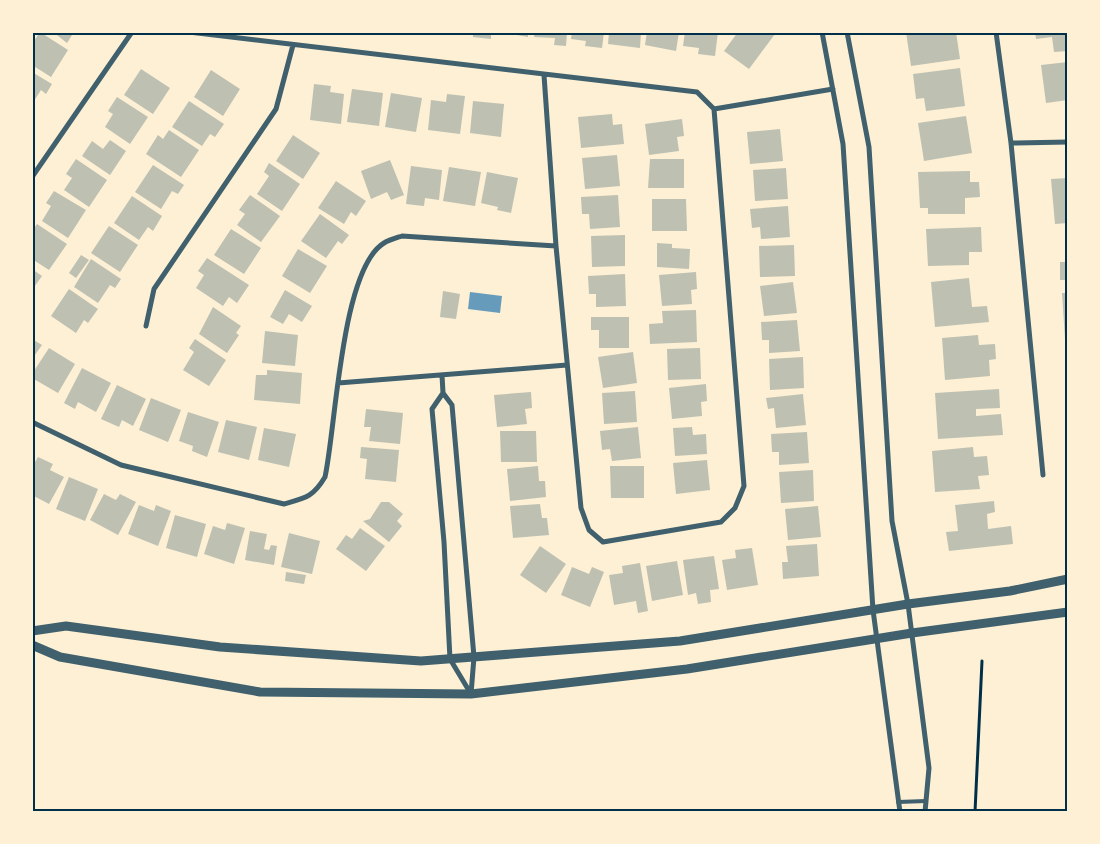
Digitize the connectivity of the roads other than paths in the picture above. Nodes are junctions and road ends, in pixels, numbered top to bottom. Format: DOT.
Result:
graph roads {
  1 [pos="132,32"];
  2 [pos="190,32"];
  3 [pos="822,32"];
  4 [pos="847,32"];
  5 [pos="996,32"];
  6 [pos="292,45"];
  7 [pos="544,75"];
  8 [pos="833,89"];
  9 [pos="714,109"];
  10 [pos="1068,142"];
  11 [pos="1011,143"];
  12 [pos="32,177"];
  13 [pos="556,246"];
  14 [pos="146,326"];
  15 [pos="567,365"];
  16 [pos="442,375"];
  17 [pos="338,383"];
  18 [pos="444,393"];
  19 [pos="32,422"];
  20 [pos="1042,475"];
  21 [pos="1068,579"];
  22 [pos="908,604"];
  23 [pos="873,610"];
  24 [pos="1068,612"];
  25 [pos="32,631"];
  26 [pos="912,633"];
  27 [pos="876,639"];
  28 [pos="32,645"];
  29 [pos="474,657"];
  30 [pos="450,659"];
  31 [pos="471,694"];
  32 [pos="926,801"];
  33 [pos="898,802"];
  34 [pos="900,812"];
  35 [pos="925,812"];
  1 -- 12 [label="street"];
  2 -- 6 [label="street"];
  3 -- 8 [label="street"];
  4 -- 22 [label="street"];
  5 -- 11 [label="street"];
  6 -- 7 [label="street"];
  6 -- 14 [label="street"];
  7 -- 9 [label="street"];
  7 -- 13 [label="street"];
  8 -- 9 [label="street"];
  8 -- 23 [label="street"];
  9 -- 15 [label="street"];
  10 -- 11 [label="street"];
  11 -- 20 [label="street"];
  13 -- 15 [label="street"];
  13 -- 17 [label="street"];
  15 -- 16 [label="street"];
  16 -- 17 [label="street"];
  16 -- 18 [label="street"];
  17 -- 19 [label="street"];
  18 -- 29 [label="street"];
  18 -- 30 [label="street"];
  21 -- 22 [label="street"];
  22 -- 23 [label="street"];
  22 -- 26 [label="street"];
  23 -- 27 [label="street"];
  23 -- 29 [label="street"];
  24 -- 26 [label="street"];
  25 -- 30 [label="street"];
  26 -- 27 [label="street"];
  26 -- 32 [label="street"];
  27 -- 31 [label="street"];
  27 -- 33 [label="street"];
  28 -- 31 [label="street"];
  29 -- 30 [label="street"];
  29 -- 31 [label="street"];
  30 -- 31 [label="street"];
  32 -- 33 [label="lane"];
  32 -- 35 [label="street"];
  33 -- 34 [label="street"];
}
